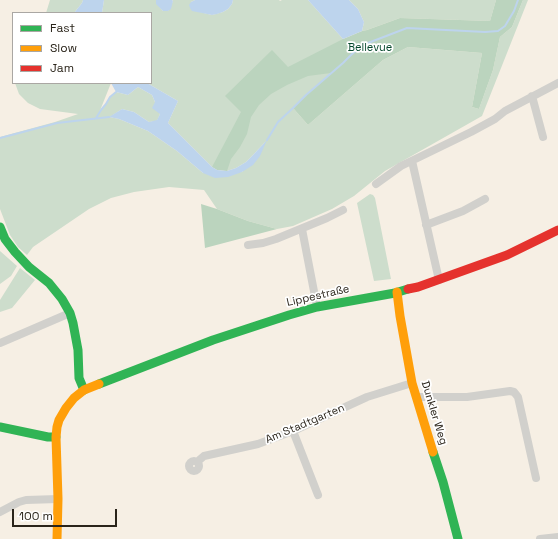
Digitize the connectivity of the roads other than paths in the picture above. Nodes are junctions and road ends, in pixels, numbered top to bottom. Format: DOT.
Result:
graph roads {
  1 [pos="558,83"];
  2 [pos="532,96"];
  3 [pos="543,138"];
  4 [pos="412,161"];
  5 [pos="376,184"];
  6 [pos="485,200"];
  7 [pos="343,210"];
  8 [pos="426,225"];
  9 [pos="302,229"];
  10 [pos="1,230"];
  11 [pos="558,230"];
  12 [pos="248,245"];
  13 [pos="439,280"];
  14 [pos="397,292"];
  15 [pos="317,307"];
  16 [pos="70,313"];
  17 [pos="0,343"];
  18 [pos="412,383"];
  19 [pos="84,390"];
  20 [pos="418,397"];
  21 [pos="0,427"];
  22 [pos="293,431"];
  23 [pos="56,437"];
  24 [pos="197,462"];
  25 [pos="536,478"];
  26 [pos="318,495"];
  27 [pos="58,499"];
  28 [pos="0,512"];
  29 [pos="558,537"];
  30 [pos="57,539"];
  31 [pos="458,539"];
  32 [pos="540,539"];
  1 -- 2 [label="street"];
  2 -- 3 [label="street"];
  2 -- 4 [label="street"];
  4 -- 5 [label="street"];
  4 -- 8 [label="street"];
  6 -- 8 [label="street"];
  7 -- 9 [label="street"];
  8 -- 13 [label="street"];
  9 -- 12 [label="street"];
  9 -- 15 [label="street"];
  10 -- 16 [label="main road"];
  11 -- 13 [label="main road, Lippestraße"];
  13 -- 14 [label="main road, Lippestraße"];
  14 -- 15 [label="main road, Lippestraße"];
  14 -- 18 [label="main road, Dunkler Weg"];
  15 -- 19 [label="main road, Lippestraße"];
  16 -- 17 [label="street"];
  16 -- 19 [label="main road"];
  18 -- 20 [label="main road, Dunkler Weg"];
  18 -- 22 [label="street, Am Stadtgarten"];
  19 -- 23 [label="main road"];
  20 -- 25 [label="street"];
  20 -- 31 [label="main road, Dunkler Weg"];
  21 -- 23 [label="main road"];
  22 -- 24 [label="street, Am Stadtgarten"];
  22 -- 26 [label="street"];
  23 -- 27 [label="main road"];
  27 -- 28 [label="street"];
  27 -- 30 [label="main road"];
  29 -- 32 [label="street"];
}
